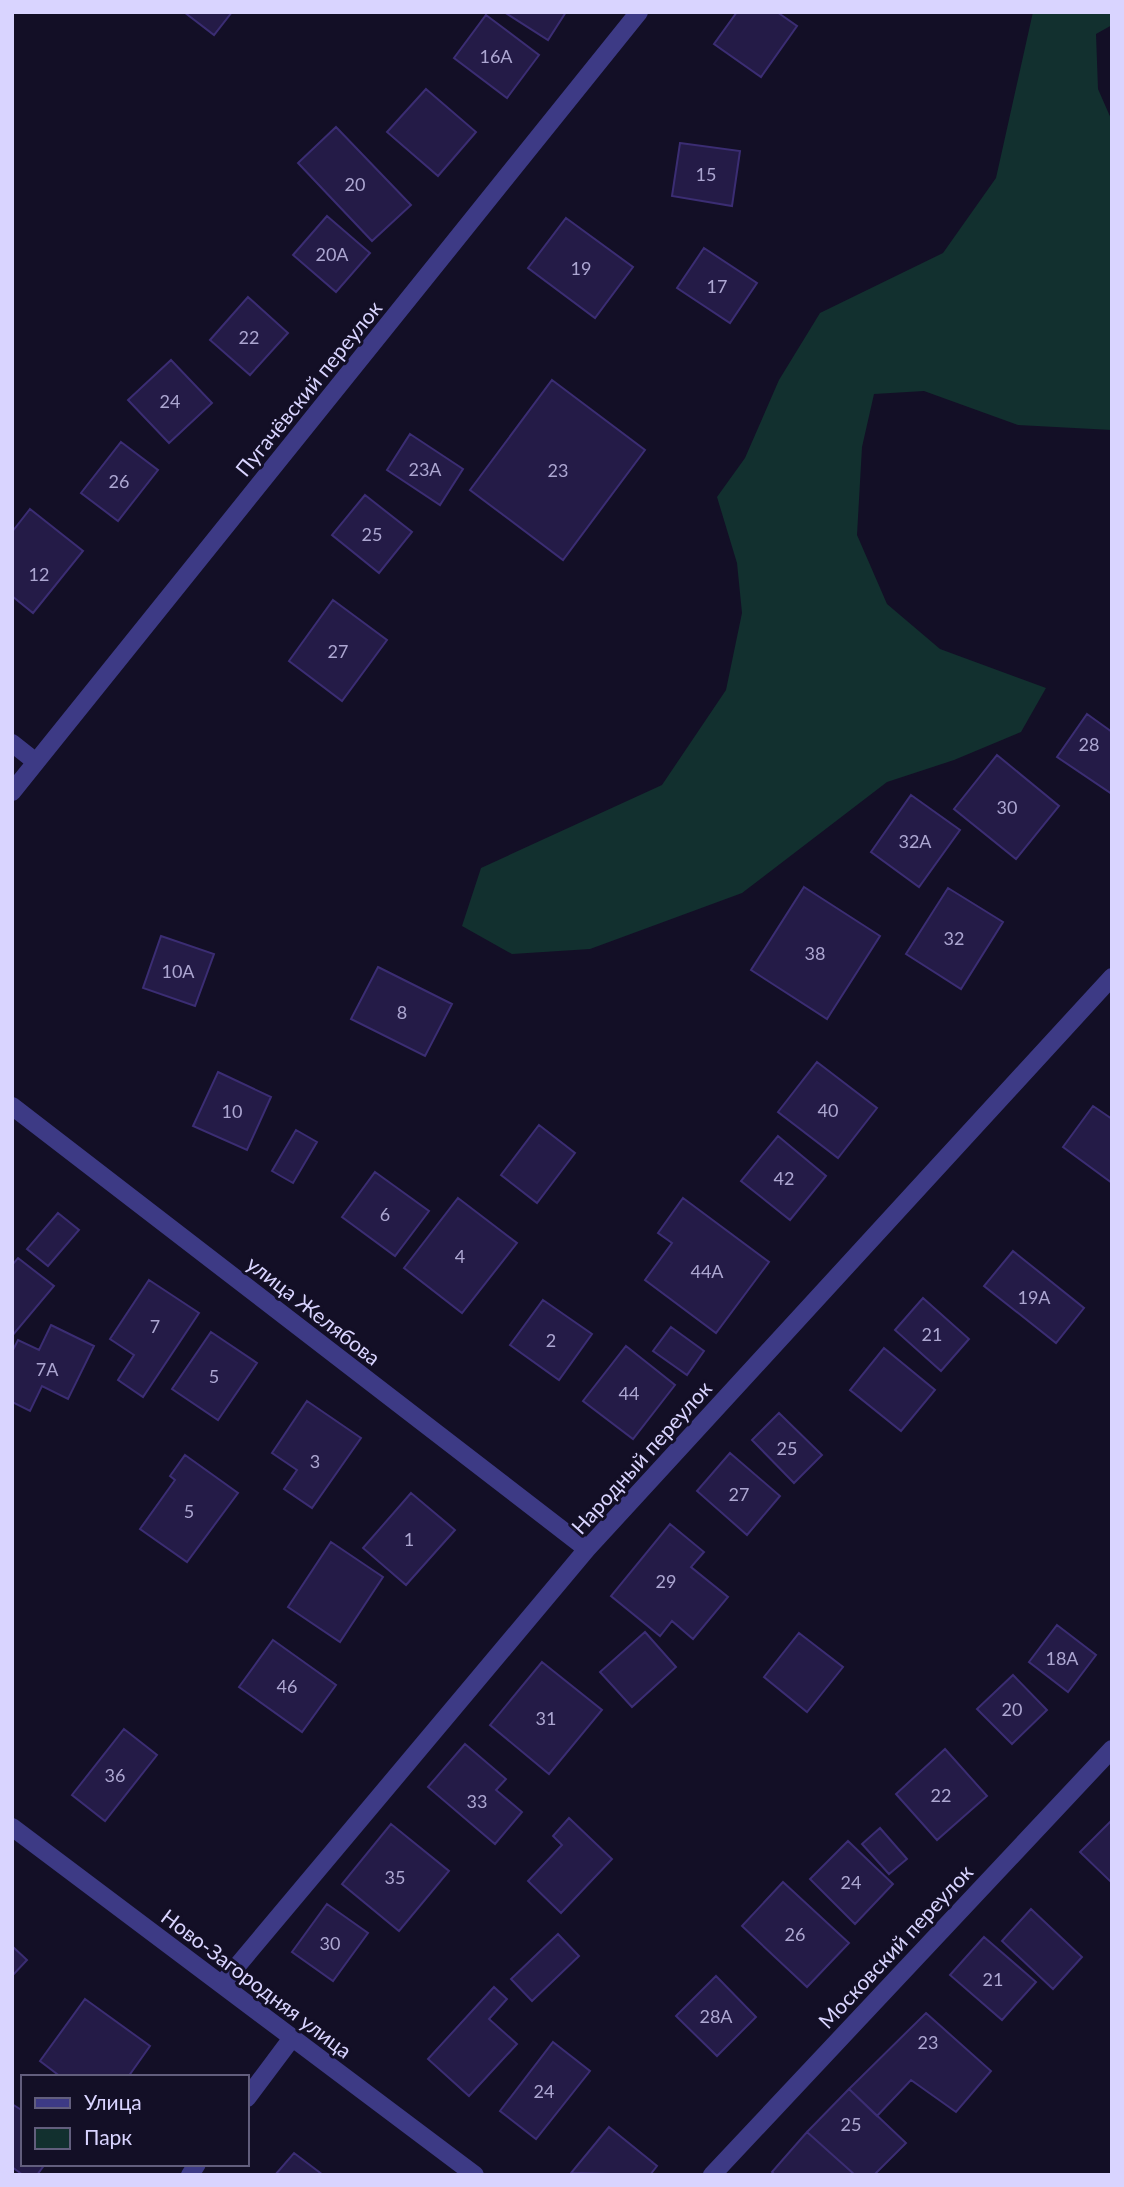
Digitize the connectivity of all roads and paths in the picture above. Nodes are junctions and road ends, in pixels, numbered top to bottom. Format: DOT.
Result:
graph roads {
  1 [pos="639,12"];
  2 [pos="12,743"];
  3 [pos="36,762"];
  4 [pos="12,792"];
  5 [pos="1112,976"];
  6 [pos="12,1106"];
  7 [pos="587,1549"];
  8 [pos="1112,1749"];
  9 [pos="12,1827"];
  10 [pos="222,1984"];
  11 [pos="292,2038"];
  12 [pos="248,2097"];
  13 [pos="475,2175"];
  14 [pos="712,2175"];
  1 -- 3 [label="street, Пугачёвский переулок"];
  2 -- 3 [label="street"];
  3 -- 4 [label="street, Пугачёвский переулок"];
  5 -- 7 [label="street, Народный переулок"];
  6 -- 7 [label="street, улица Желябова"];
  7 -- 10 [label="street, Народный переулок"];
  8 -- 14 [label="street, Московский переулок"];
  9 -- 10 [label="street, Ново-Загородняя улица"];
  10 -- 11 [label="street, Ново-Загородняя улица"];
  11 -- 12 [label="street"];
  11 -- 13 [label="street, Ново-Загородняя улица"];
}
